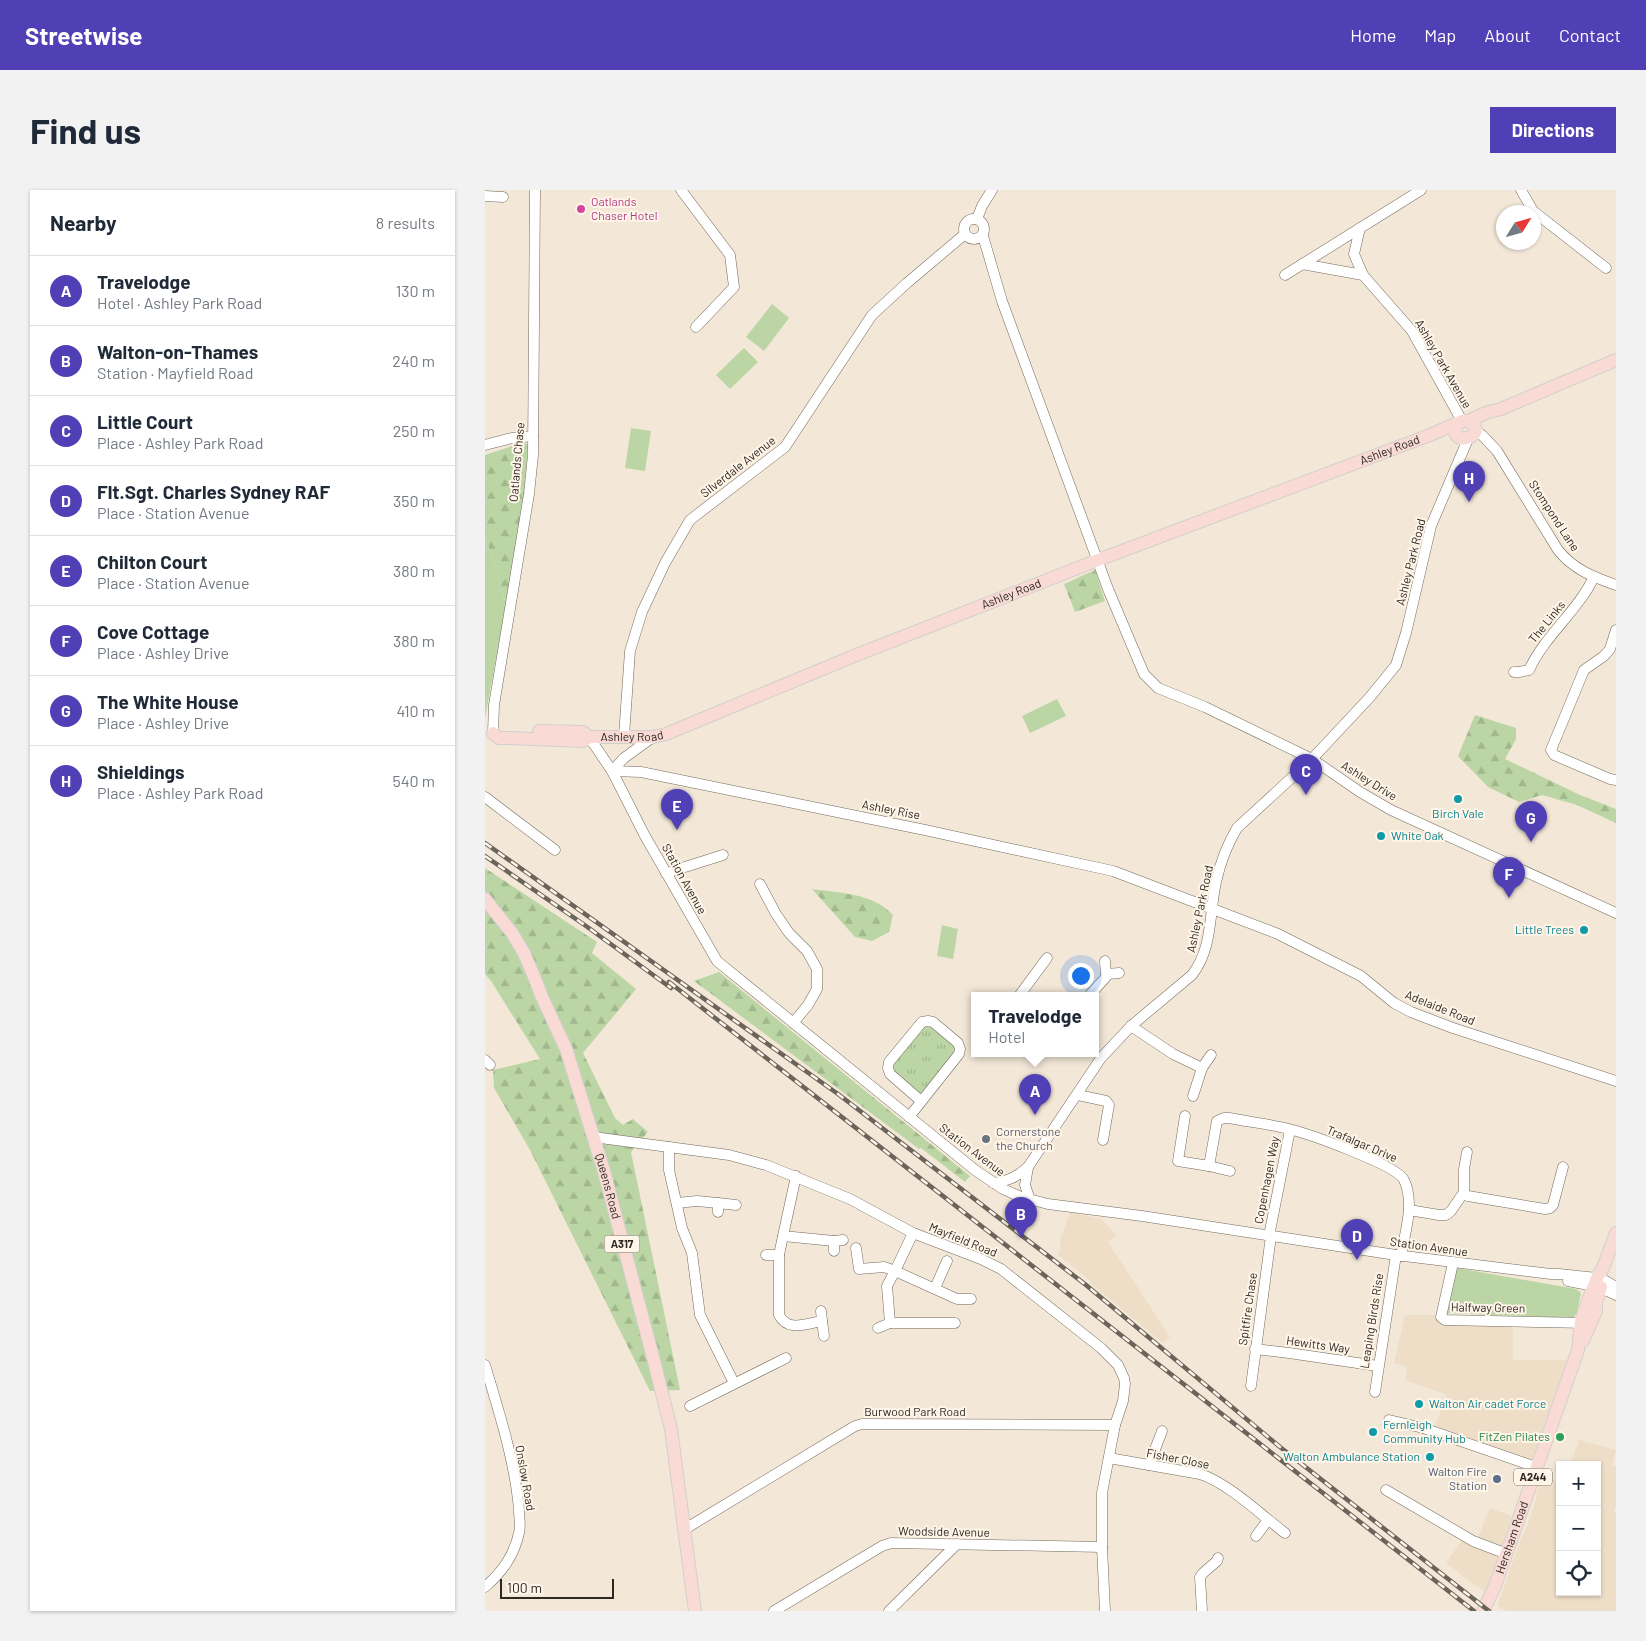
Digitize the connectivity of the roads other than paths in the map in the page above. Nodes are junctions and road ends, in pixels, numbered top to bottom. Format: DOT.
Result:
graph roads {
  1 [pos="535,190"];
  2 [pos="681,190"];
  3 [pos="992,190"];
  4 [pos="1421,190"];
  5 [pos="1521,190"];
  6 [pos="486,194"];
  7 [pos="503,197"];
  8 [pos="977,219"];
  9 [pos="1360,228"];
  10 [pos="965,234"];
  11 [pos="983,236"];
  12 [pos="1302,264"];
  13 [pos="1606,268"];
  14 [pos="1285,275"];
  15 [pos="1363,275"];
  16 [pos="695,327"];
  17 [pos="1616,360"];
  18 [pos="1466,430"];
  19 [pos="533,436"];
  20 [pos="485,445"];
  21 [pos="1098,560"];
  22 [pos="1594,577"];
  23 [pos="1616,585"];
  24 [pos="1616,630"];
  25 [pos="1514,672"];
  26 [pos="489,733"];
  27 [pos="624,736"];
  28 [pos="589,737"];
  29 [pos="653,737"];
  30 [pos="1312,758"];
  31 [pos="612,771"];
  32 [pos="1616,780"];
  33 [pos="485,797"];
  34 [pos="555,850"];
  35 [pos="723,855"];
  36 [pos="666,873"];
  37 [pos="760,884"];
  38 [pos="485,899"];
  39 [pos="1212,910"];
  40 [pos="1616,913"];
  41 [pos="1047,958"];
  42 [pos="1105,962"];
  43 [pos="1119,973"];
  44 [pos="1107,974"];
  45 [pos="1022,992"];
  46 [pos="1093,992"];
  47 [pos="793,1023"];
  48 [pos="1131,1026"];
  49 [pos="1099,1055"];
  50 [pos="1211,1055"];
  51 [pos="1097,1057"];
  52 [pos="1202,1068"];
  53 [pos="1616,1081"];
  54 [pos="1078,1095"];
  55 [pos="1193,1096"];
  56 [pos="921,1101"];
  57 [pos="1185,1116"];
  58 [pos="909,1117"];
  59 [pos="1290,1130"];
  60 [pos="593,1137"];
  61 [pos="1103,1140"];
  62 [pos="669,1147"];
  63 [pos="1467,1152"];
  64 [pos="1209,1166"];
  65 [pos="1028,1167"];
  66 [pos="1563,1168"];
  67 [pos="1230,1171"];
  68 [pos="796,1176"];
  69 [pos="993,1183"];
  70 [pos="1463,1194"];
  71 [pos="1030,1200"];
  72 [pos="677,1203"];
  73 [pos="736,1205"];
  74 [pos="1409,1210"];
  75 [pos="913,1233"];
  76 [pos="1616,1234"];
  77 [pos="783,1236"];
  78 [pos="1270,1236"];
  79 [pos="837,1244"];
  80 [pos="856,1248"];
  81 [pos="765,1255"];
  82 [pos="779,1255"];
  83 [pos="1398,1256"];
  84 [pos="1616,1256"];
  85 [pos="947,1261"];
  86 [pos="1453,1263"];
  87 [pos="895,1271"];
  88 [pos="1599,1283"];
  89 [pos="935,1288"];
  90 [pos="1616,1288"];
  91 [pos="1616,1296"];
  92 [pos="971,1300"];
  93 [pos="1586,1322"];
  94 [pos="890,1323"];
  95 [pos="955,1323"];
  96 [pos="878,1328"];
  97 [pos="824,1336"];
  98 [pos="1255,1349"];
  99 [pos="787,1358"];
  100 [pos="485,1365"];
  101 [pos="1378,1366"];
  102 [pos="735,1383"];
  103 [pos="1251,1386"];
  104 [pos="1375,1392"];
  105 [pos="690,1406"];
  106 [pos="1389,1420"];
  107 [pos="1115,1425"];
  108 [pos="1162,1431"];
  109 [pos="1109,1458"];
  110 [pos="1149,1465"];
  111 [pos="1536,1467"];
  112 [pos="1386,1490"];
  113 [pos="1268,1520"];
  114 [pos="685,1529"];
  115 [pos="1285,1532"];
  116 [pos="1256,1536"];
  117 [pos="939,1544"];
  118 [pos="957,1544"];
  119 [pos="1102,1547"];
  120 [pos="1507,1554"];
  121 [pos="1217,1558"];
  122 [pos="939,1562"];
  123 [pos="485,1587"];
  124 [pos="695,1611"];
  125 [pos="774,1611"];
  126 [pos="889,1611"];
  127 [pos="1105,1611"];
  128 [pos="1202,1611"];
  129 [pos="1483,1611"];
  1 -- 19 [label="street, Oatlands Chase"];
  2 -- 16 [label="street"];
  3 -- 8 [label="street"];
  4 -- 9 [label="street"];
  5 -- 13 [label="street"];
  6 -- 7 [label="street"];
  8 -- 10 [label="street"];
  8 -- 11 [label="street"];
  9 -- 12 [label="street"];
  9 -- 15 [label="street, Ashley Park Avenue"];
  10 -- 11 [label="street"];
  10 -- 27 [label="street, Silverdale Avenue"];
  11 -- 21 [label="street"];
  12 -- 14 [label="street"];
  12 -- 15 [label="street"];
  15 -- 18 [label="street, Ashley Park Avenue"];
  17 -- 18 [label="main road, Ashley Road"];
  18 -- 21 [label="main road, Ashley Road"];
  18 -- 22 [label="street, Stompond Lane"];
  18 -- 30 [label="street, Ashley Park Road"];
  19 -- 20 [label="street"];
  19 -- 26 [label="street, Oatlands Chase"];
  21 -- 29 [label="main road, Ashley Road"];
  21 -- 30 [label="street, Ashley Drive"];
  22 -- 23 [label="street, Stompond Lane"];
  22 -- 25 [label="street, The Links"];
  24 -- 32 [label="street"];
  26 -- 28 [label="main road, Ashley Road"];
  27 -- 28 [label="main road, Ashley Road"];
  27 -- 29 [label="main road, Ashley Road"];
  28 -- 31 [label="street, Station Avenue"];
  29 -- 31 [label="street"];
  30 -- 39 [label="street, Ashley Park Road"];
  30 -- 40 [label="street, Ashley Drive"];
  31 -- 36 [label="street, Station Avenue"];
  31 -- 39 [label="street, Ashley Rise"];
  33 -- 34 [label="street"];
  35 -- 36 [label="street"];
  36 -- 47 [label="street, Station Avenue"];
  37 -- 47 [label="street"];
  38 -- 60 [label="main road, Queens Road / A317"];
  39 -- 48 [label="street, Ashley Park Road"];
  39 -- 53 [label="street, Adelaide Road"];
  41 -- 45 [label="street"];
  42 -- 44 [label="street"];
  43 -- 44 [label="street"];
  44 -- 46 [label="street"];
  47 -- 58 [label="street, Station Avenue"];
  48 -- 49 [label="street, Ashley Park Road"];
  48 -- 52 [label="street"];
  50 -- 52 [label="street"];
  51 -- 54 [label="street, Ashley Park Road"];
  52 -- 55 [label="street"];
  54 -- 61 [label="street"];
  54 -- 65 [label="street, Ashley Park Road"];
  56 -- 56 [label="street"];
  56 -- 58 [label="street"];
  57 -- 64 [label="street"];
  58 -- 69 [label="street, Station Avenue"];
  59 -- 64 [label="street"];
  59 -- 74 [label="street, Trafalgar Drive"];
  59 -- 78 [label="street, Copenhagen Way"];
  60 -- 62 [label="street, Mayfield Road"];
  60 -- 114 [label="main road, Queens Road / A317"];
  62 -- 68 [label="street, Mayfield Road"];
  62 -- 72 [label="street"];
  63 -- 70 [label="street"];
  64 -- 67 [label="street"];
  65 -- 69 [label="street, Ashley Park Road"];
  65 -- 71 [label="street"];
  66 -- 70 [label="street"];
  68 -- 75 [label="street, Mayfield Road"];
  68 -- 77 [label="street"];
  69 -- 71 [label="street, Station Avenue"];
  70 -- 74 [label="street"];
  71 -- 78 [label="street, Station Avenue"];
  72 -- 73 [label="street"];
  72 -- 102 [label="street"];
  74 -- 83 [label="street, Trafalgar Drive"];
  75 -- 87 [label="street"];
  75 -- 107 [label="street, Mayfield Road"];
  76 -- 88 [label="main road, Hersham Road / A244"];
  77 -- 79 [label="street"];
  77 -- 82 [label="street"];
  78 -- 83 [label="street, Station Avenue"];
  78 -- 98 [label="street, Spitfire Chase"];
  80 -- 87 [label="street"];
  81 -- 82 [label="street"];
  82 -- 97 [label="street"];
  83 -- 86 [label="street, Station Avenue"];
  83 -- 101 [label="street, Leaping Birds Rise"];
  84 -- 88 [label="main road, Hersham Road / A244"];
  85 -- 89 [label="street"];
  86 -- 88 [label="street, Station Avenue"];
  86 -- 93 [label="street, Halfway Green"];
  87 -- 89 [label="street"];
  87 -- 94 [label="street"];
  88 -- 90 [label="street"];
  88 -- 91 [label="street"];
  88 -- 93 [label="main road, Hersham Road / A244"];
  89 -- 92 [label="street"];
  93 -- 111 [label="main road, Hersham Road / A244"];
  94 -- 95 [label="street"];
  94 -- 96 [label="street"];
  98 -- 101 [label="street, Hewitts Way"];
  98 -- 103 [label="street, Spitfire Chase"];
  99 -- 102 [label="street"];
  100 -- 123 [label="street, Onslow Road"];
  101 -- 104 [label="street, Leaping Birds Rise"];
  102 -- 105 [label="street"];
  106 -- 111 [label="street"];
  107 -- 109 [label="street, Mayfield Road"];
  107 -- 114 [label="street, Burwood Park Road"];
  108 -- 110 [label="street"];
  109 -- 110 [label="street, Fisher Close"];
  109 -- 119 [label="street, Mayfield Road"];
  110 -- 113 [label="street, Fisher Close"];
  111 -- 120 [label="main road, Hersham Road / A244"];
  112 -- 120 [label="street"];
  113 -- 115 [label="street, Fisher Close"];
  113 -- 116 [label="street"];
  114 -- 124 [label="main road, Queens Road / A317"];
  117 -- 118 [label="street, Woodside Avenue"];
  117 -- 122 [label="street"];
  117 -- 125 [label="street, Woodside Avenue"];
  118 -- 119 [label="street, Woodside Avenue"];
  118 -- 122 [label="street"];
  119 -- 127 [label="street, Mayfield Road"];
  120 -- 129 [label="main road, Hersham Road / A244"];
  121 -- 128 [label="street"];
  122 -- 126 [label="street"];
}
